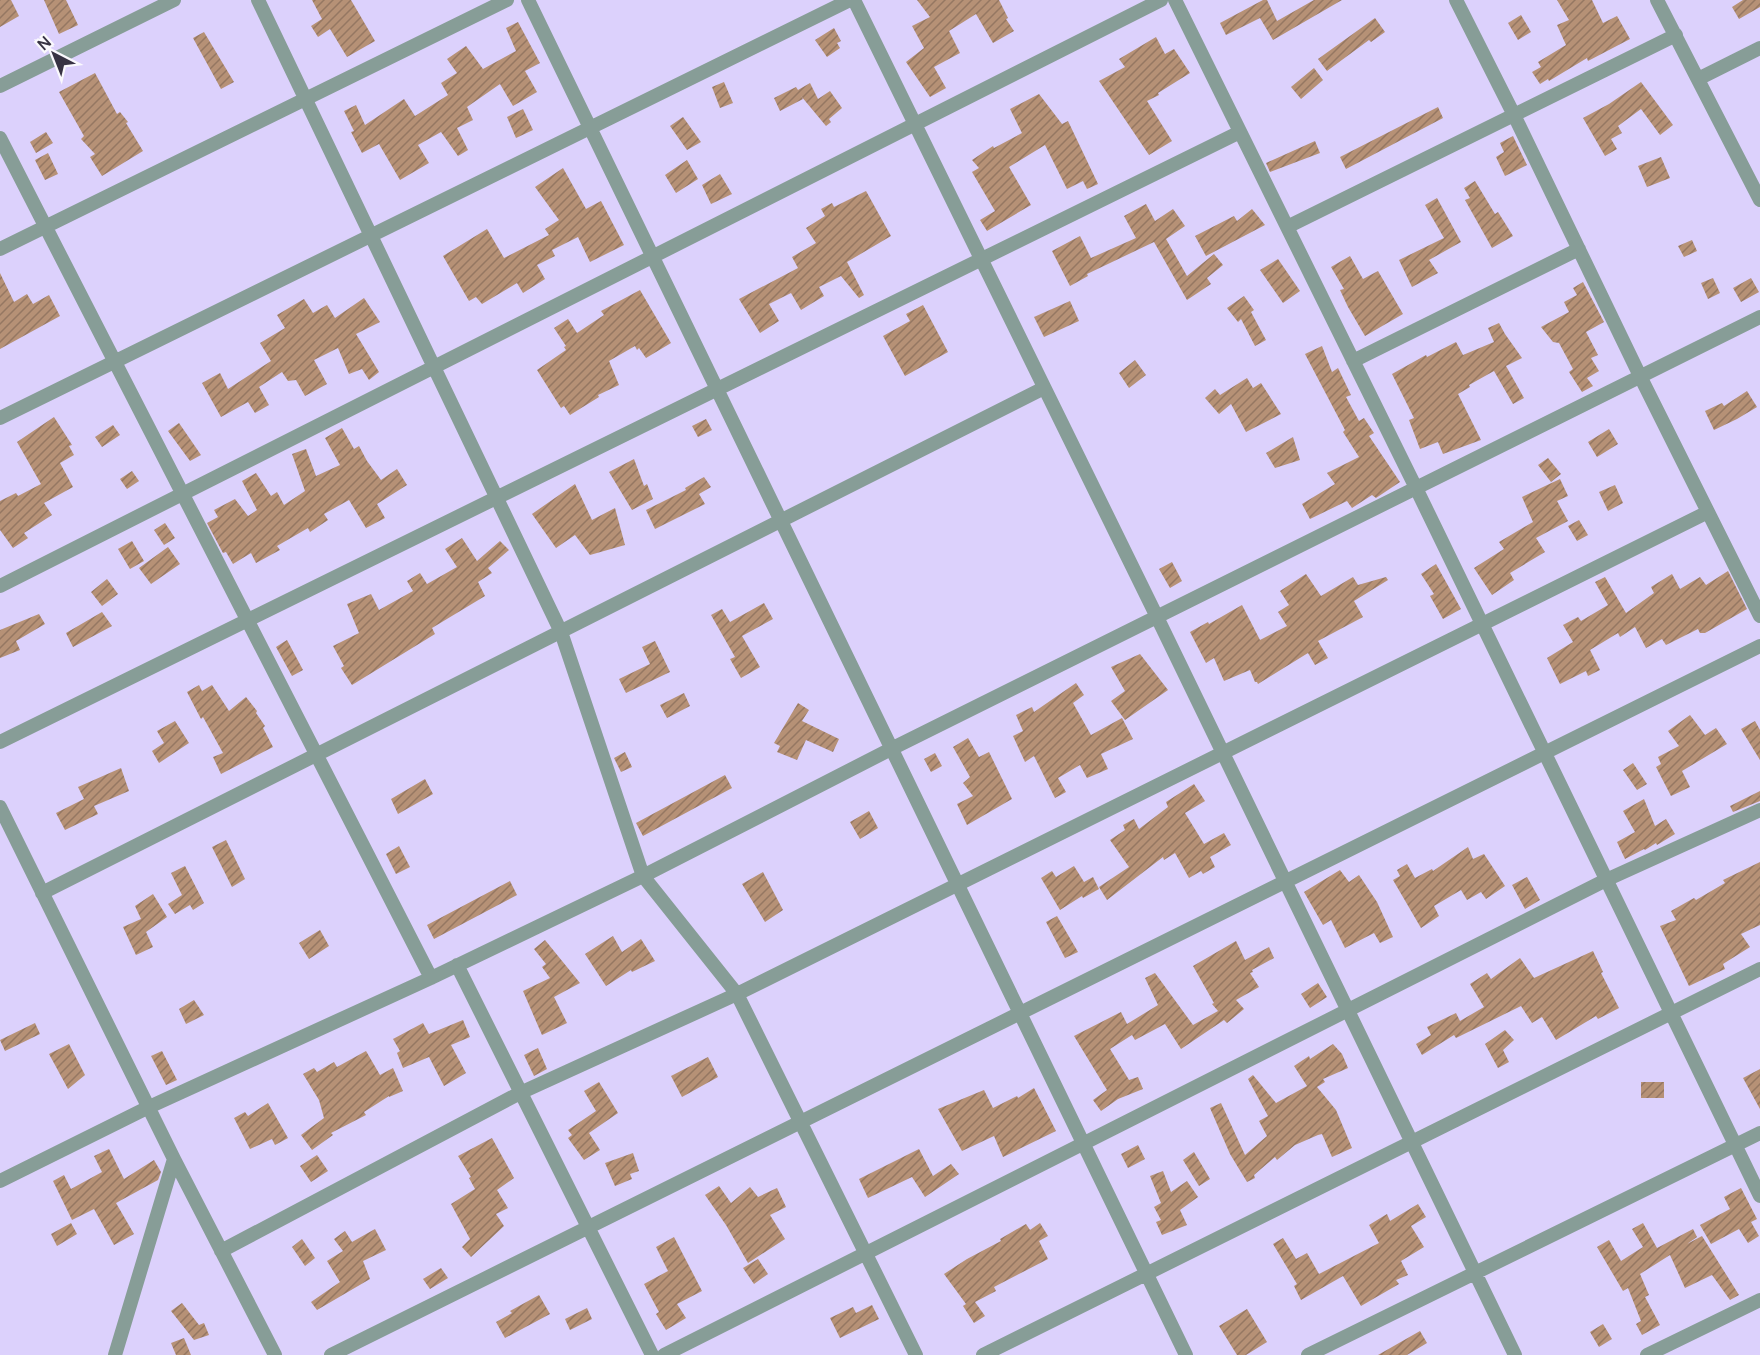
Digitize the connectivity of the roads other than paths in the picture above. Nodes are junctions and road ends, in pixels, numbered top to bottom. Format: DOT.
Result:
graph roads {
  1 [pos="174,0"];
  2 [pos="258,0"];
  3 [pos="507,0"];
  4 [pos="528,0"];
  5 [pos="852,0"];
  6 [pos="1161,0"];
  7 [pos="1175,0"];
  8 [pos="1456,0"];
  9 [pos="1658,0"];
  10 [pos="1676,35"];
  11 [pos="1760,48"];
  12 [pos="1698,79"];
  13 [pos="0,86"];
  14 [pos="306,99"];
  15 [pos="1514,115"];
  16 [pos="915,124"];
  17 [pos="591,128"];
  18 [pos="1240,132"];
  19 [pos="0,138"];
  20 [pos="1755,176"];
  21 [pos="1760,200"];
  22 [pos="1287,226"];
  23 [pos="45,227"];
  24 [pos="371,236"];
  25 [pos="0,249"];
  26 [pos="1579,249"];
  27 [pos="653,256"];
  28 [pos="981,259"];
  29 [pos="1760,316"];
  30 [pos="115,361"];
  31 [pos="1353,361"];
  32 [pos="434,367"];
  33 [pos="1640,376"];
  34 [pos="1044,388"];
  35 [pos="718,389"];
  36 [pos="0,418"];
  37 [pos="1416,488"];
  38 [pos="182,494"];
  39 [pos="497,498"];
  40 [pos="1708,512"];
  41 [pos="782,520"];
  42 [pos="0,586"];
  43 [pos="1760,616"];
  44 [pos="1157,617"];
  45 [pos="247,620"];
  46 [pos="1482,624"];
  47 [pos="561,632"];
  48 [pos="1760,646"];
  49 [pos="0,742"];
  50 [pos="893,748"];
  51 [pos="1223,752"];
  52 [pos="1545,753"];
  53 [pos="316,755"];
  54 [pos="0,807"];
  55 [pos="1760,810"];
  56 [pos="643,876"];
  57 [pos="1606,880"];
  58 [pos="1286,882"];
  59 [pos="958,884"];
  60 [pos="42,893"];
  61 [pos="457,965"];
  62 [pos="1760,969"];
  63 [pos="431,978"];
  64 [pos="737,994"];
  65 [pos="1348,1010"];
  66 [pos="1021,1013"];
  67 [pos="1671,1013"];
  68 [pos="520,1094"];
  69 [pos="149,1107"];
  70 [pos="801,1122"];
  71 [pos="1760,1133"];
  72 [pos="1412,1142"];
  73 [pos="1084,1143"];
  74 [pos="1735,1145"];
  75 [pos="174,1159"];
  76 [pos="0,1181"];
  77 [pos="1760,1196"];
  78 [pos="588,1228"];
  79 [pos="221,1251"];
  80 [pos="866,1254"];
  81 [pos="1475,1273"];
  82 [pos="1147,1274"];
  83 [pos="1760,1300"];
  84 [pos="115,1355"];
  85 [pos="275,1355"];
  86 [pos="332,1355"];
  87 [pos="652,1355"];
  88 [pos="664,1355"];
  89 [pos="916,1355"];
  90 [pos="983,1355"];
  91 [pos="1186,1355"];
  92 [pos="1308,1355"];
  93 [pos="1515,1355"];
  94 [pos="1647,1355"];
  1 -- 13 [label="street"];
  2 -- 14 [label="street"];
  3 -- 14 [label="street"];
  4 -- 17 [label="street"];
  5 -- 16 [label="street"];
  5 -- 17 [label="street"];
  6 -- 16 [label="street"];
  7 -- 18 [label="street"];
  8 -- 15 [label="street"];
  9 -- 10 [label="street"];
  10 -- 12 [label="street"];
  10 -- 15 [label="street"];
  11 -- 12 [label="street"];
  12 -- 20 [label="street"];
  14 -- 23 [label="street"];
  14 -- 24 [label="street"];
  15 -- 22 [label="street"];
  15 -- 26 [label="street"];
  16 -- 27 [label="street"];
  16 -- 28 [label="street"];
  17 -- 24 [label="street"];
  17 -- 27 [label="street"];
  18 -- 22 [label="street"];
  18 -- 28 [label="street"];
  19 -- 23 [label="street"];
  20 -- 21 [label="street"];
  22 -- 31 [label="street"];
  23 -- 25 [label="street"];
  23 -- 30 [label="street"];
  24 -- 30 [label="street"];
  24 -- 32 [label="street"];
  26 -- 31 [label="street"];
  26 -- 33 [label="street"];
  27 -- 32 [label="street"];
  27 -- 35 [label="street"];
  28 -- 34 [label="street"];
  28 -- 35 [label="street"];
  29 -- 33 [label="street"];
  30 -- 36 [label="street"];
  30 -- 38 [label="street"];
  31 -- 37 [label="street"];
  32 -- 38 [label="street"];
  32 -- 39 [label="street"];
  33 -- 37 [label="street"];
  33 -- 40 [label="street"];
  34 -- 41 [label="street"];
  34 -- 44 [label="street"];
  35 -- 39 [label="street"];
  35 -- 41 [label="street"];
  37 -- 44 [label="street"];
  37 -- 46 [label="street"];
  38 -- 42 [label="street"];
  38 -- 45 [label="street"];
  39 -- 45 [label="street"];
  39 -- 47 [label="street"];
  40 -- 43 [label="street"];
  40 -- 46 [label="street"];
  41 -- 47 [label="street"];
  41 -- 50 [label="street"];
  44 -- 50 [label="street"];
  44 -- 51 [label="street"];
  45 -- 49 [label="street"];
  45 -- 53 [label="street"];
  46 -- 51 [label="street"];
  46 -- 52 [label="street"];
  47 -- 53 [label="street"];
  47 -- 56 [label="street"];
  48 -- 52 [label="street"];
  50 -- 56 [label="street"];
  50 -- 59 [label="street"];
  51 -- 58 [label="street"];
  51 -- 59 [label="street"];
  52 -- 57 [label="street"];
  52 -- 58 [label="street"];
  53 -- 60 [label="street"];
  53 -- 63 [label="street"];
  54 -- 60 [label="street"];
  55 -- 57 [label="street"];
  56 -- 61 [label="street"];
  56 -- 64 [label="street"];
  57 -- 65 [label="street"];
  57 -- 67 [label="street"];
  58 -- 65 [label="street"];
  58 -- 66 [label="street"];
  59 -- 64 [label="street"];
  59 -- 66 [label="street"];
  60 -- 69 [label="street"];
  61 -- 63 [label="street"];
  61 -- 68 [label="street"];
  62 -- 67 [label="street"];
  63 -- 69 [label="street"];
  64 -- 68 [label="street"];
  64 -- 70 [label="street"];
  65 -- 72 [label="street"];
  65 -- 73 [label="street"];
  66 -- 70 [label="street"];
  66 -- 73 [label="street"];
  67 -- 72 [label="street"];
  67 -- 74 [label="street"];
  68 -- 78 [label="street"];
  68 -- 79 [label="street"];
  69 -- 75 [label="street"];
  69 -- 76 [label="street"];
  70 -- 78 [label="street"];
  70 -- 80 [label="street"];
  71 -- 74 [label="street"];
  72 -- 81 [label="street"];
  72 -- 82 [label="street"];
  73 -- 80 [label="street"];
  73 -- 82 [label="street"];
  74 -- 77 [label="street"];
  74 -- 81 [label="street"];
  75 -- 79 [label="street"];
  75 -- 84 [label="street"];
  78 -- 86 [label="street"];
  78 -- 87 [label="street"];
  79 -- 85 [label="street"];
  80 -- 88 [label="street"];
  80 -- 89 [label="street"];
  81 -- 92 [label="street"];
  81 -- 93 [label="street"];
  82 -- 90 [label="street"];
  82 -- 91 [label="street"];
  83 -- 94 [label="street"];
}
